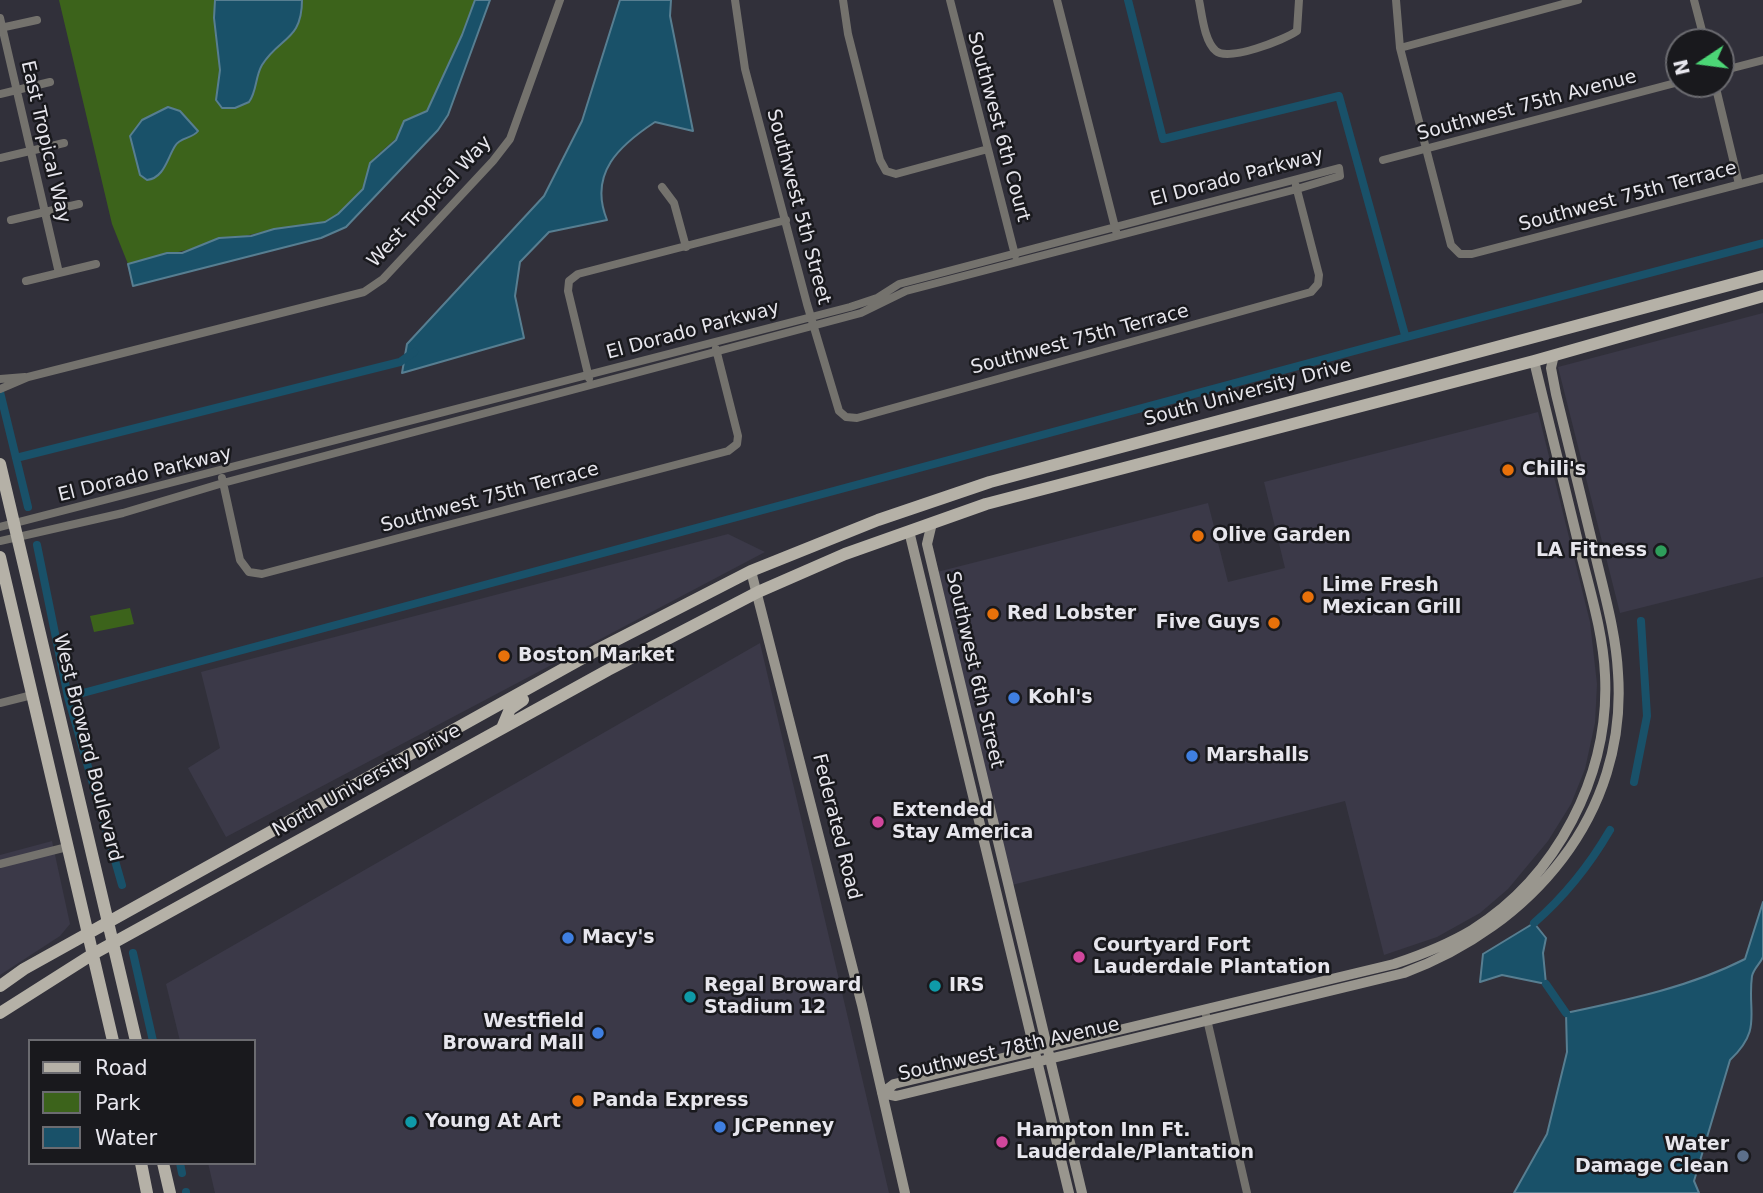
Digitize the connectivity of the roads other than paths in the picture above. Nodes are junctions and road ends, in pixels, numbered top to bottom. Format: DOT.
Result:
graph roads {
  1 [pos="560,0"];
  2 [pos="735,0"];
  3 [pos="843,0"];
  4 [pos="950,0"];
  5 [pos="1057,0"];
  6 [pos="1199,0"];
  7 [pos="1298,0"];
  8 [pos="1396,0"];
  9 [pos="1578,0"];
  10 [pos="1694,0"];
  11 [pos="0,18"];
  12 [pos="37,20"];
  13 [pos="1,28"];
  14 [pos="1701,28"];
  15 [pos="1401,48"];
  16 [pos="1763,60"];
  17 [pos="1735,67"];
  18 [pos="50,82"];
  19 [pos="1665,86"];
  20 [pos="17,90"];
  21 [pos="0,94"];
  22 [pos="1718,98"];
  23 [pos="64,143"];
  24 [pos="988,149"];
  25 [pos="1426,149"];
  26 [pos="31,150"];
  27 [pos="0,158"];
  28 [pos="1383,160"];
  29 [pos="1340,172"];
  30 [pos="1763,178"];
  31 [pos="1295,184"];
  32 [pos="1739,184"];
  33 [pos="662,187"];
  34 [pos="79,204"];
  35 [pos="45,212"];
  36 [pos="11,220"];
  37 [pos="786,220"];
  38 [pos="1116,231"];
  39 [pos="686,247"];
  40 [pos="1016,257"];
  41 [pos="96,264"];
  42 [pos="59,273"];
  43 [pos="1763,276"];
  44 [pos="26,281"];
  45 [pos="1763,296"];
  46 [pos="811,316"];
  47 [pos="814,326"];
  48 [pos="1552,332"];
  49 [pos="715,347"];
  50 [pos="1554,355"];
  51 [pos="1534,361"];
  52 [pos="589,380"];
  53 [pos="2,384"];
  54 [pos="846,416"];
  55 [pos="0,464"];
  56 [pos="221,472"];
  57 [pos="223,483"];
  58 [pos="929,502"];
  59 [pos="932,523"];
  60 [pos="0,527"];
  61 [pos="16,530"];
  62 [pos="909,531"];
  63 [pos="0,541"];
  64 [pos="0,558"];
  65 [pos="751,571"];
  66 [pos="758,592"];
  67 [pos="645,625"];
  68 [pos="32,695"];
  69 [pos="0,703"];
  70 [pos="502,728"];
  71 [pos="373,775"];
  72 [pos="67,847"];
  73 [pos="286,848"];
  74 [pos="0,864"];
  75 [pos="109,923"];
  76 [pos="88,933"];
  77 [pos="115,942"];
  78 [pos="93,954"];
  79 [pos="1394,964"];
  80 [pos="1378,967"];
  81 [pos="1374,980"];
  82 [pos="1360,984"];
  83 [pos="0,986"];
  84 [pos="1205,1009"];
  85 [pos="0,1013"];
  86 [pos="1208,1021"];
  87 [pos="113,1039"];
  88 [pos="136,1039"];
  89 [pos="1047,1045"];
  90 [pos="1034,1048"];
  91 [pos="1049,1057"];
  92 [pos="1037,1060"];
  93 [pos="882,1093"];
  94 [pos="141,1165"];
  95 [pos="163,1165"];
  96 [pos="147,1193"];
  97 [pos="170,1193"];
  98 [pos="905,1193"];
  99 [pos="1069,1193"];
  100 [pos="1082,1193"];
  101 [pos="1247,1193"];
  1 -- 53 [label="street, West Tropical Way"];
  2 -- 37 [label="street, Southwest 5th Street"];
  3 -- 24 [label="street"];
  4 -- 24 [label="street, Southwest 6th Court"];
  5 -- 38 [label="street"];
  6 -- 7 [label="street"];
  8 -- 15 [label="street"];
  9 -- 15 [label="street"];
  10 -- 14 [label="street"];
  11 -- 13 [label="street, East Tropical Way"];
  12 -- 13 [label="street"];
  13 -- 20 [label="street, East Tropical Way"];
  15 -- 25 [label="street"];
  16 -- 17 [label="street"];
  18 -- 20 [label="street"];
  19 -- 25 [label="street, Southwest 75th Avenue"];
  20 -- 21 [label="street"];
  20 -- 26 [label="street, East Tropical Way"];
  22 -- 32 [label="street"];
  23 -- 26 [label="street"];
  24 -- 40 [label="street, Southwest 6th Court"];
  25 -- 28 [label="street, Southwest 75th Avenue"];
  25 -- 32 [label="street, Southwest 75th Terrace"];
  26 -- 27 [label="street"];
  26 -- 35 [label="street, East Tropical Way"];
  29 -- 31 [label="street, El Dorado Parkway"];
  30 -- 32 [label="street, Southwest 75th Terrace"];
  31 -- 38 [label="street, El Dorado Parkway"];
  31 -- 54 [label="street, Southwest 75th Terrace"];
  33 -- 39 [label="street"];
  34 -- 35 [label="street"];
  35 -- 36 [label="street"];
  35 -- 42 [label="street, East Tropical Way"];
  37 -- 39 [label="street"];
  37 -- 46 [label="street, Southwest 5th Street"];
  38 -- 40 [label="street, El Dorado Parkway"];
  39 -- 52 [label="street"];
  40 -- 46 [label="street, El Dorado Parkway"];
  40 -- 47 [label="street, El Dorado Parkway"];
  41 -- 42 [label="street"];
  42 -- 44 [label="street"];
  43 -- 48 [label="main road, South University Drive"];
  45 -- 50 [label="main road, South University Drive"];
  46 -- 47 [label="street, Southwest 5th Street"];
  46 -- 49 [label="street, El Dorado Parkway"];
  47 -- 49 [label="street, El Dorado Parkway"];
  47 -- 54 [label="street, Southwest 5th Street"];
  48 -- 51 [label="main road"];
  48 -- 58 [label="main road, South University Drive"];
  49 -- 52 [label="street, El Dorado Parkway"];
  49 -- 57 [label="street, Southwest 75th Terrace"];
  50 -- 51 [label="main road, South University Drive"];
  50 -- 81 [label="street, Southwest 78th Avenue"];
  51 -- 59 [label="main road, South University Drive"];
  51 -- 79 [label="street, Southwest 78th Avenue"];
  52 -- 56 [label="street, El Dorado Parkway"];
  52 -- 57 [label="street, El Dorado Parkway"];
  55 -- 61 [label="main road, West Broward Boulevard"];
  56 -- 57 [label="street"];
  56 -- 61 [label="street, El Dorado Parkway"];
  57 -- 61 [label="street, El Dorado Parkway"];
  58 -- 62 [label="main road"];
  58 -- 65 [label="main road, South University Drive"];
  59 -- 62 [label="main road, South University Drive"];
  59 -- 89 [label="street, Southwest 6th Street"];
  60 -- 61 [label="street"];
  61 -- 63 [label="street"];
  61 -- 75 [label="main road, West Broward Boulevard"];
  62 -- 66 [label="main road, South University Drive"];
  62 -- 90 [label="street, Southwest 6th Street"];
  64 -- 68 [label="main road, West Broward Boulevard"];
  65 -- 66 [label="street, Federated Road"];
  65 -- 67 [label="main road, North University Drive"];
  66 -- 70 [label="main road, North University Drive"];
  66 -- 93 [label="street, Federated Road"];
  67 -- 70 [label="main road"];
  67 -- 71 [label="main road, North University Drive"];
  68 -- 69 [label="street"];
  68 -- 72 [label="main road, West Broward Boulevard"];
  70 -- 73 [label="main road, North University Drive"];
  71 -- 73 [label="main road"];
  71 -- 75 [label="main road, North University Drive"];
  72 -- 74 [label="street"];
  72 -- 76 [label="main road, West Broward Boulevard"];
  73 -- 77 [label="main road, North University Drive"];
  75 -- 76 [label="main road, North University Drive"];
  75 -- 77 [label="main road, West Broward Boulevard"];
  76 -- 78 [label="main road, West Broward Boulevard"];
  76 -- 83 [label="main road, North University Drive"];
  77 -- 78 [label="main road, North University Drive"];
  77 -- 88 [label="main road, West Broward Boulevard"];
  78 -- 85 [label="main road, North University Drive"];
  78 -- 87 [label="main road, West Broward Boulevard"];
  79 -- 80 [label="street, Southwest 78th Avenue"];
  79 -- 81 [label="street"];
  80 -- 82 [label="street"];
  80 -- 84 [label="street, Southwest 78th Avenue"];
  81 -- 82 [label="street, Southwest 78th Avenue"];
  82 -- 86 [label="street, Southwest 78th Avenue"];
  84 -- 86 [label="street"];
  84 -- 89 [label="street, Southwest 78th Avenue"];
  86 -- 91 [label="street, Southwest 78th Avenue"];
  86 -- 101 [label="street"];
  89 -- 90 [label="street, Southwest 78th Avenue"];
  89 -- 91 [label="street, Southwest 6th Street"];
  90 -- 92 [label="street, Southwest 6th Street"];
  90 -- 93 [label="street, Southwest 78th Avenue"];
  91 -- 92 [label="street, Southwest 78th Avenue"];
  91 -- 100 [label="street, Southwest 6th Street"];
  92 -- 93 [label="street, Southwest 78th Avenue"];
  92 -- 99 [label="street, Southwest 6th Street"];
  93 -- 98 [label="street, Federated Road"];
  94 -- 96 [label="main road"];
  95 -- 97 [label="main road"];
}
